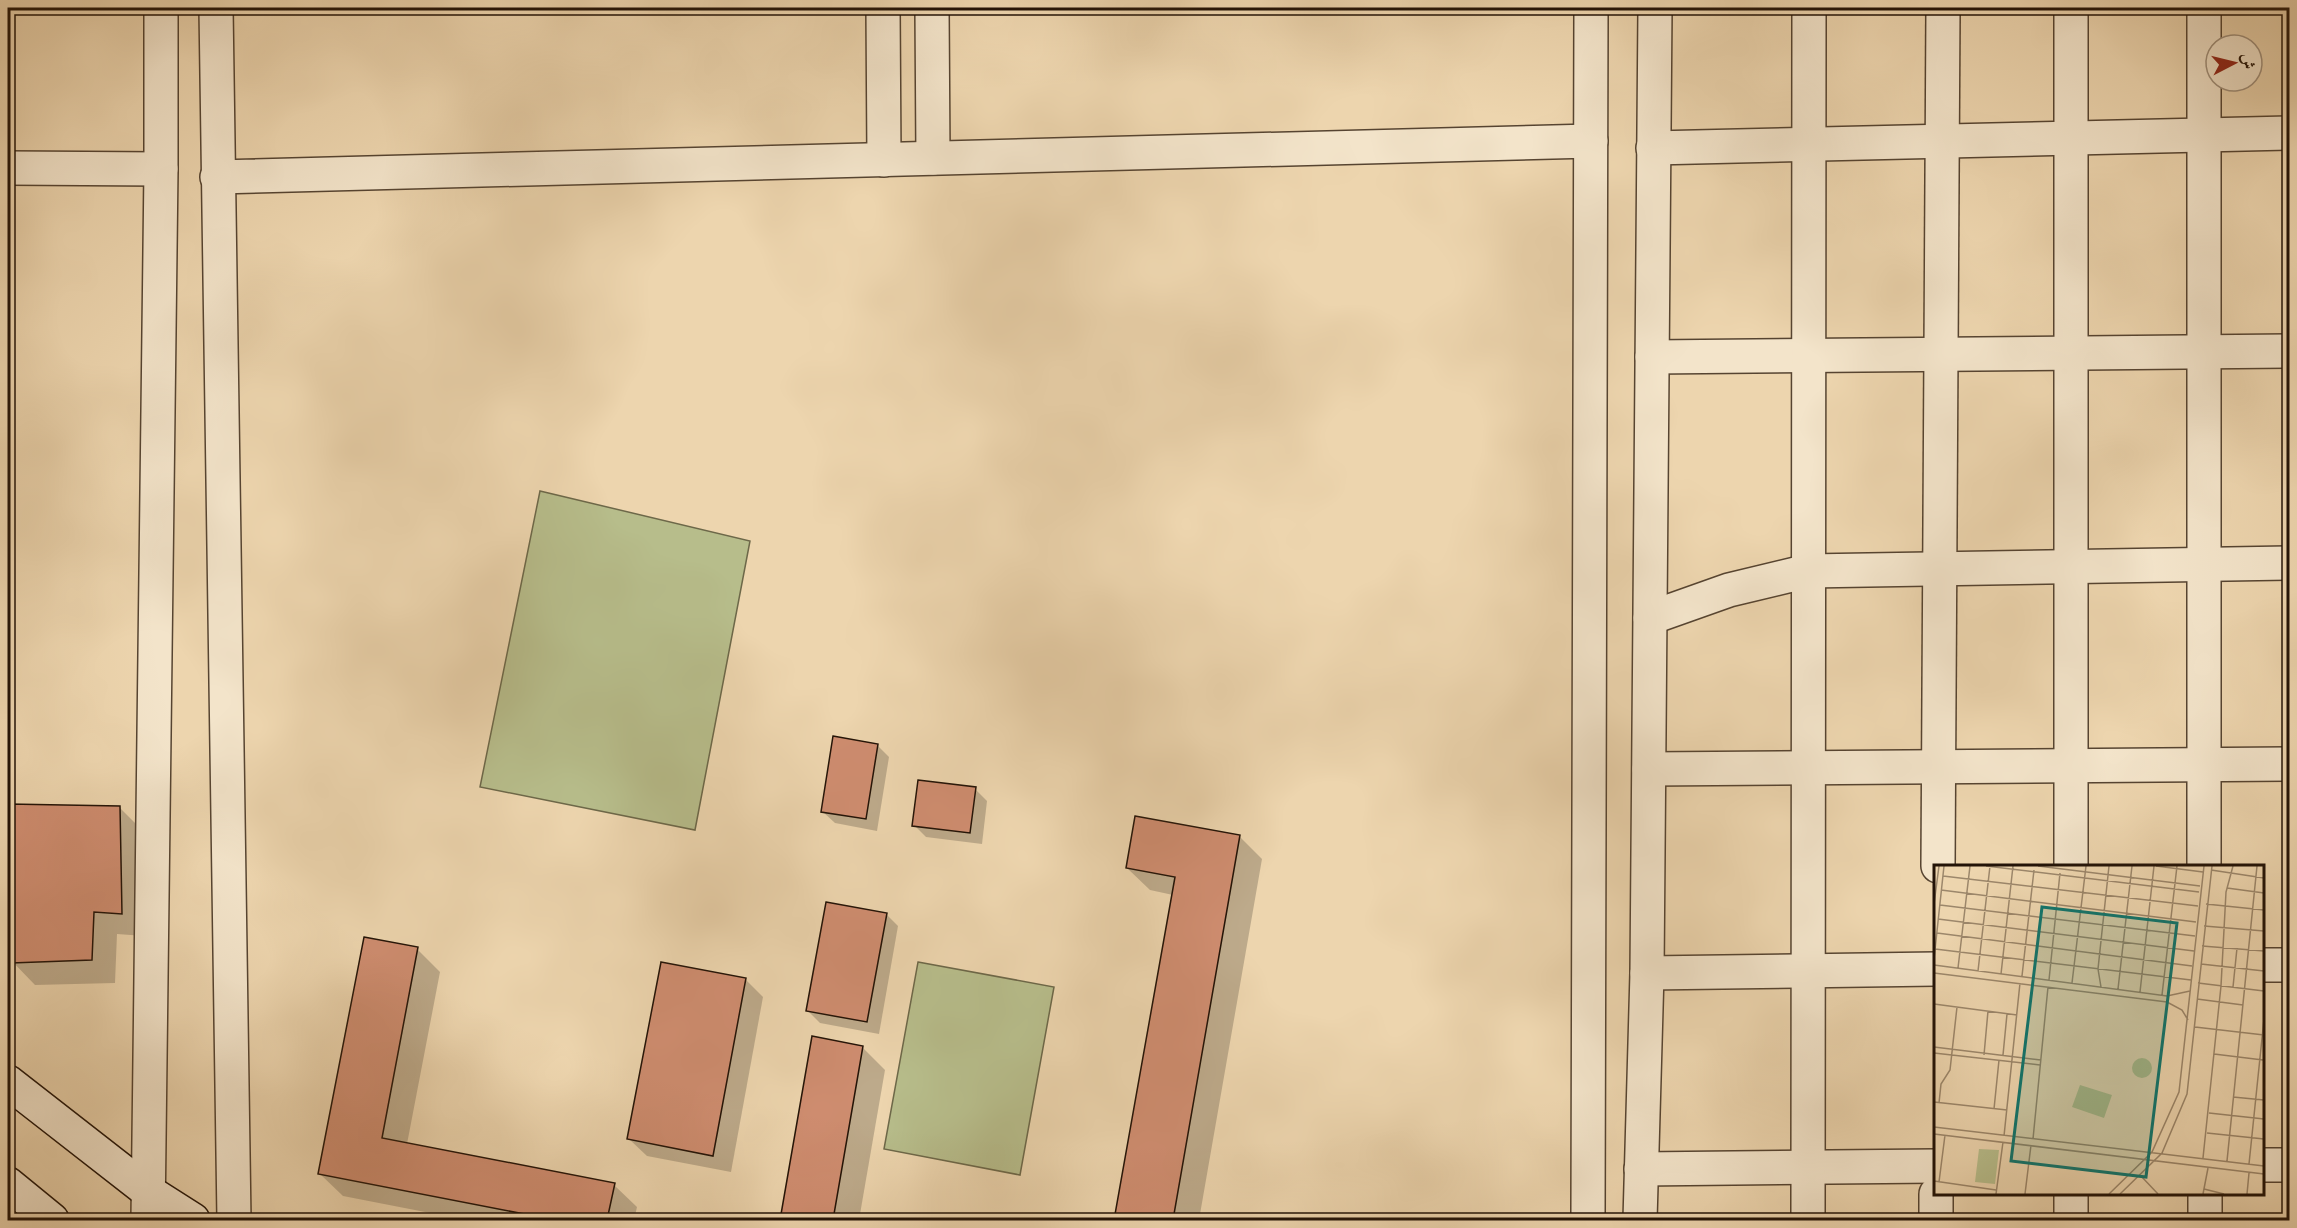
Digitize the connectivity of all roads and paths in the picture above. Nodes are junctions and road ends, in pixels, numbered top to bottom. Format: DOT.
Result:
graph roads {
  1 [pos="160,8"];
  2 [pos="216,8"];
  3 [pos="882,8"];
  4 [pos="932,8"];
  5 [pos="1591,8"];
  6 [pos="1654,8"];
  7 [pos="1809,8"];
  8 [pos="1943,8"];
  9 [pos="2071,8"];
  10 [pos="2204,8"];
  11 [pos="2289,133"];
  12 [pos="2204,135"];
  13 [pos="2071,138"];
  14 [pos="1591,141"];
  15 [pos="1942,141"];
  16 [pos="1808,145"];
  17 [pos="1653,148"];
  18 [pos="933,158"];
  19 [pos="885,160"];
  20 [pos="8,168"];
  21 [pos="161,170"];
  22 [pos="217,177"];
  23 [pos="2289,351"];
  24 [pos="2204,352"];
  25 [pos="2071,353"];
  26 [pos="1941,354"];
  27 [pos="1808,355"];
  28 [pos="1652,357"];
  29 [pos="2289,563"];
  30 [pos="2204,565"];
  31 [pos="2071,567"];
  32 [pos="1940,569"];
  33 [pos="1808,571"];
  34 [pos="1650,618"];
  35 [pos="2204,764"];
  36 [pos="2289,764"];
  37 [pos="1939,766"];
  38 [pos="2071,766"];
  39 [pos="1809,768"];
  40 [pos="1649,769"];
  41 [pos="1938,865"];
  42 [pos="2071,865"];
  43 [pos="2204,865"];
  44 [pos="2264,965"];
  45 [pos="2289,965"];
  46 [pos="1934,969"];
  47 [pos="1808,971"];
  48 [pos="1647,973"];
  49 [pos="8,1082"];
  50 [pos="2264,1165"];
  51 [pos="2289,1165"];
  52 [pos="1809,1166"];
  53 [pos="1934,1166"];
  54 [pos="1641,1169"];
  55 [pos="8,1184"];
  56 [pos="1936,1195"];
  57 [pos="2071,1195"];
  58 [pos="2205,1195"];
  59 [pos="149,1207"];
  60 [pos="52,1221"];
  61 [pos="193,1221"];
  62 [pos="234,1221"];
  63 [pos="1588,1221"];
  64 [pos="1640,1221"];
  65 [pos="1808,1221"];
  66 [pos="1936,1221"];
  67 [pos="2071,1221"];
  68 [pos="2205,1221"];
  1 -- 21 [label="street"];
  2 -- 22 [label="street"];
  3 -- 19 [label="street"];
  4 -- 18 [label="street"];
  5 -- 14 [label="street"];
  6 -- 17 [label="street"];
  7 -- 16 [label="street"];
  8 -- 15 [label="street"];
  9 -- 13 [label="street"];
  10 -- 12 [label="street"];
  11 -- 12 [label="street"];
  12 -- 13 [label="street"];
  12 -- 24 [label="street"];
  13 -- 15 [label="street"];
  13 -- 25 [label="street"];
  14 -- 18 [label="street"];
  14 -- 63 [label="street"];
  15 -- 16 [label="street"];
  15 -- 26 [label="street"];
  16 -- 17 [label="street"];
  16 -- 27 [label="street"];
  17 -- 28 [label="street"];
  18 -- 19 [label="street"];
  19 -- 22 [label="street"];
  20 -- 21 [label="street"];
  21 -- 59 [label="street"];
  22 -- 62 [label="street"];
  23 -- 24 [label="street"];
  24 -- 25 [label="street"];
  24 -- 30 [label="street"];
  25 -- 26 [label="street"];
  25 -- 31 [label="street"];
  26 -- 27 [label="street"];
  26 -- 32 [label="street"];
  27 -- 28 [label="street"];
  27 -- 33 [label="street"];
  28 -- 34 [label="street"];
  29 -- 30 [label="street"];
  30 -- 31 [label="street"];
  30 -- 35 [label="street"];
  31 -- 32 [label="street"];
  31 -- 38 [label="street"];
  32 -- 33 [label="street"];
  32 -- 37 [label="street"];
  33 -- 34 [label="street"];
  33 -- 39 [label="street"];
  34 -- 40 [label="street"];
  35 -- 36 [label="street"];
  35 -- 38 [label="street"];
  35 -- 43 [label="street"];
  37 -- 38 [label="street"];
  37 -- 39 [label="street"];
  37 -- 41 [label="street"];
  38 -- 42 [label="street"];
  39 -- 40 [label="street"];
  39 -- 47 [label="street"];
  40 -- 48 [label="street"];
  44 -- 45 [label="street"];
  46 -- 47 [label="street"];
  47 -- 48 [label="street"];
  47 -- 52 [label="street"];
  48 -- 54 [label="street"];
  49 -- 59 [label="street"];
  50 -- 51 [label="street"];
  52 -- 53 [label="street"];
  52 -- 54 [label="street"];
  52 -- 65 [label="street"];
  54 -- 64 [label="street"];
  55 -- 60 [label="street"];
  56 -- 66 [label="street"];
  57 -- 67 [label="street"];
  58 -- 68 [label="street"];
  59 -- 61 [label="street"];
}
